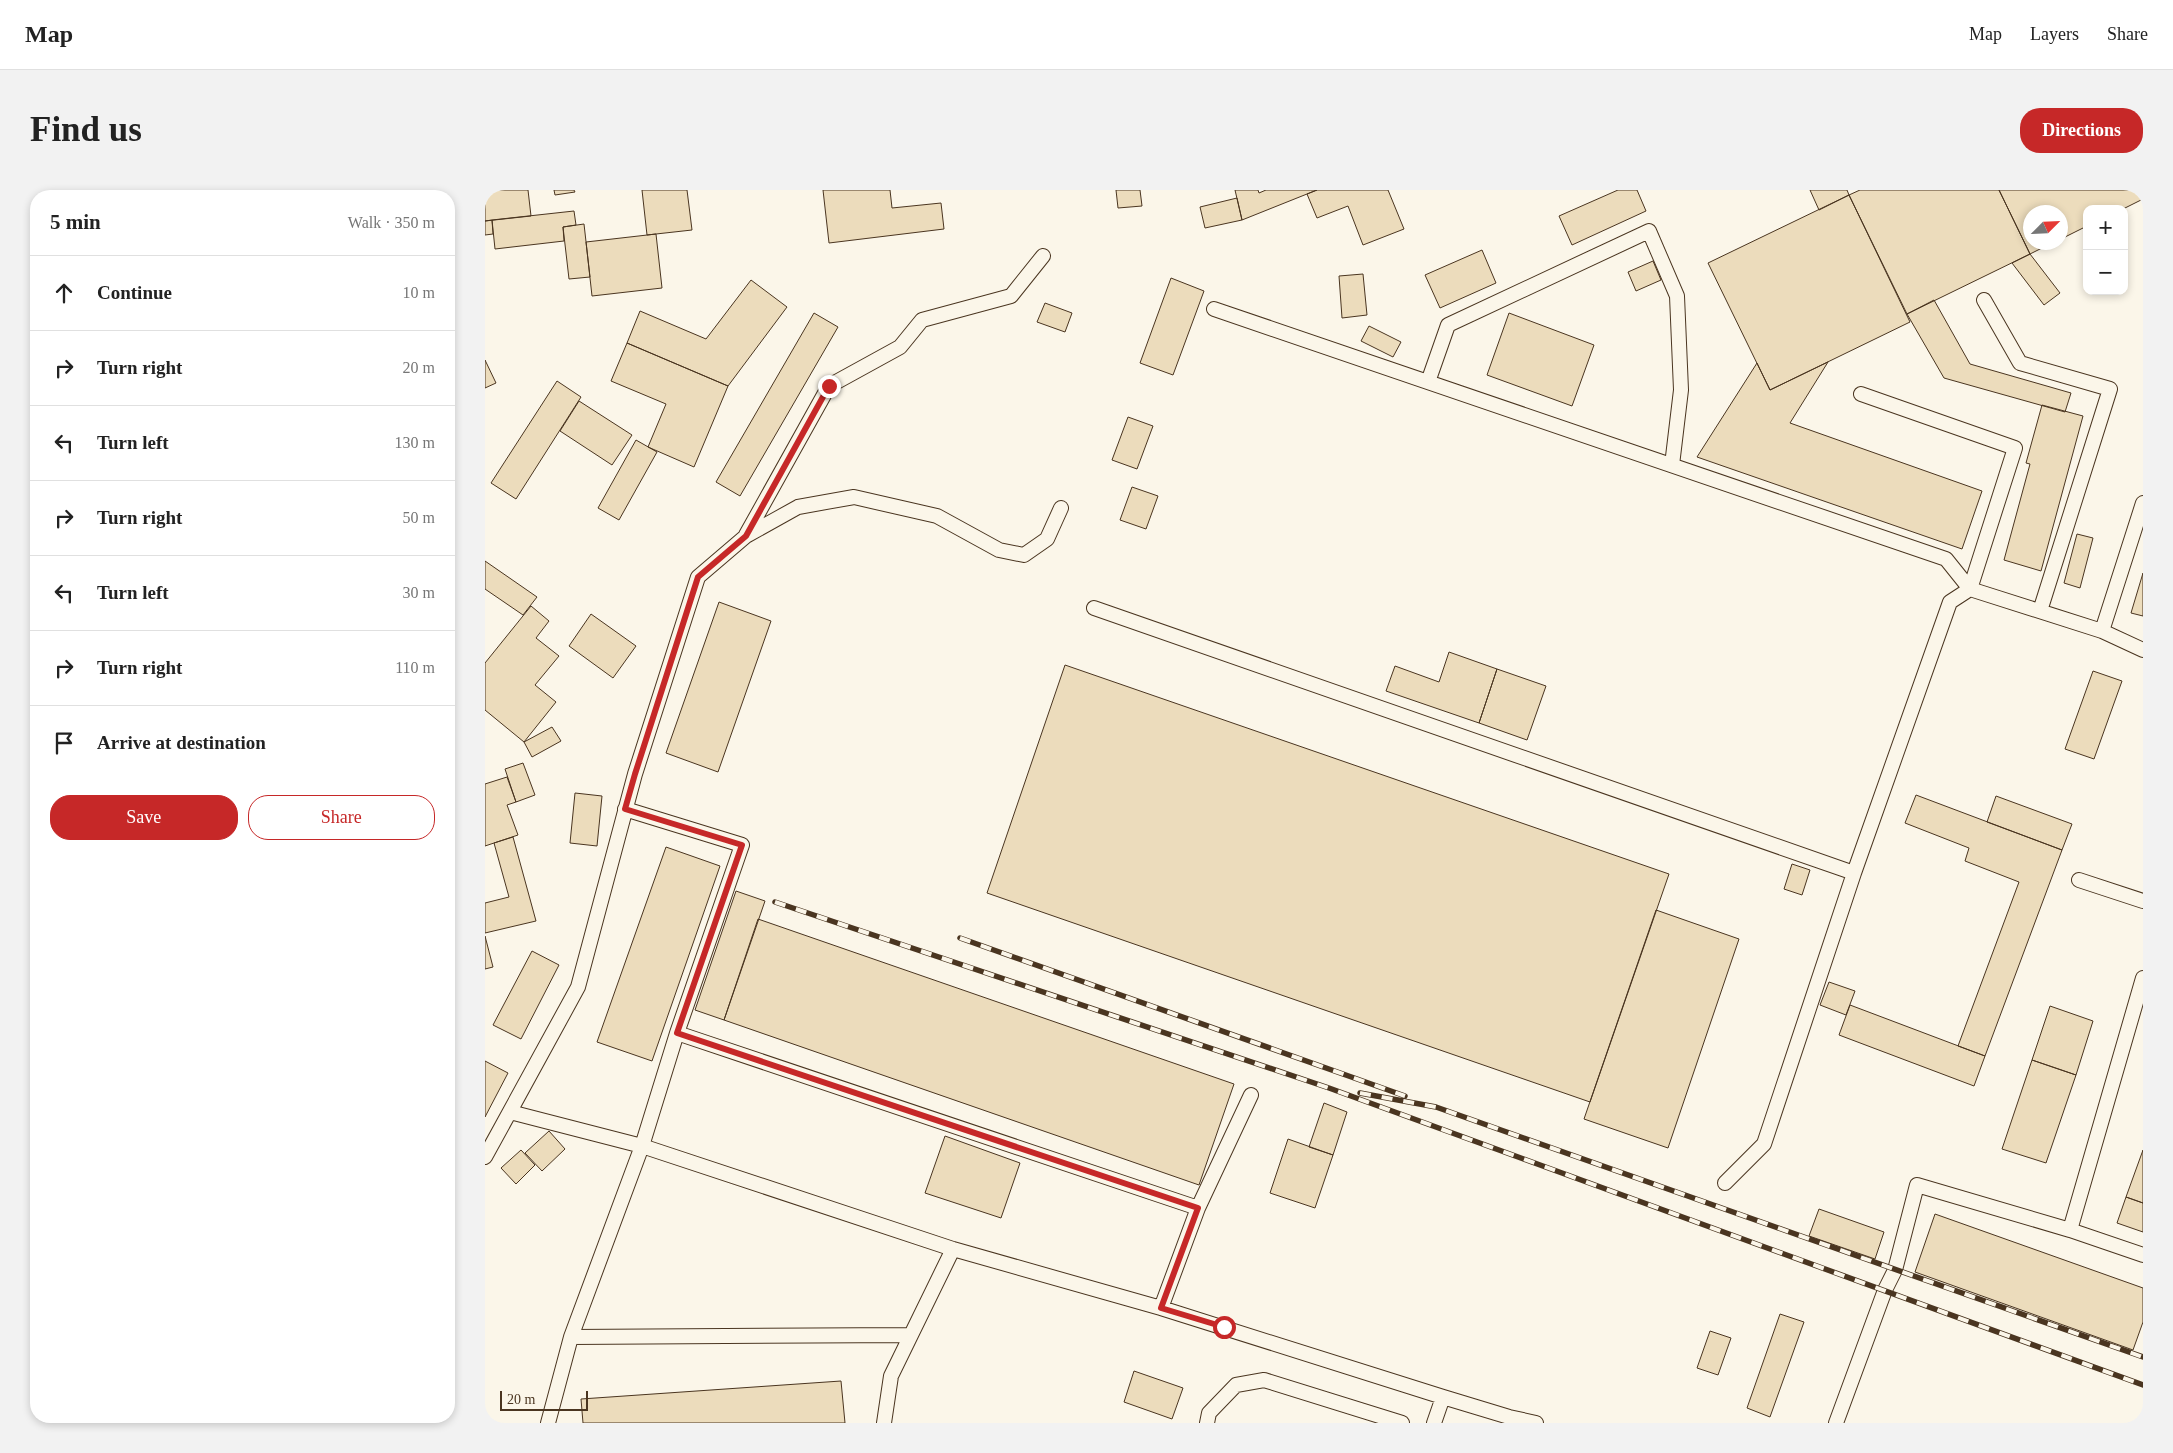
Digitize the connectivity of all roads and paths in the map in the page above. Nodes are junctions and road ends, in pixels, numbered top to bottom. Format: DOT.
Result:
graph roads {
  1 [pos="1043,256"];
  2 [pos="1983,300"];
  3 [pos="1214,309"];
  4 [pos="1428,382"];
  5 [pos="1861,394"];
  6 [pos="1672,465"];
  7 [pos="2143,503"];
  8 [pos="1061,508"];
  9 [pos="746,536"];
  10 [pos="1970,589"];
  11 [pos="1094,608"];
  12 [pos="2040,611"];
  13 [pos="2102,631"];
  14 [pos="2143,650"];
  15 [pos="625,809"];
  16 [pos="1854,873"];
  17 [pos="2079,880"];
  18 [pos="2143,901"];
  19 [pos="2143,978"];
  20 [pos="677,1033"];
  21 [pos="1251,1096"];
  22 [pos="510,1112"];
  23 [pos="642,1146"];
  24 [pos="485,1157"];
  25 [pos="1725,1184"];
  26 [pos="1198,1208"];
  27 [pos="2070,1230"];
  28 [pos="953,1249"];
  29 [pos="2143,1255"];
  30 [pos="1161,1308"];
  31 [pos="910,1335"];
  32 [pos="571,1337"];
  33 [pos="1443,1397"];
  34 [pos="548,1423"];
  35 [pos="884,1423"];
  36 [pos="1207,1423"];
  37 [pos="1402,1423"];
  38 [pos="1434,1423"];
  39 [pos="1536,1423"];
  40 [pos="1836,1423"];
  1 -- 9 [label="lane"];
  2 -- 12 [label="lane"];
  3 -- 4 [label="lane"];
  4 -- 6 [label="lane"];
  4 -- 6 [label="lane"];
  5 -- 10 [label="lane"];
  6 -- 10 [label="lane"];
  7 -- 13 [label="lane"];
  8 -- 9 [label="lane"];
  9 -- 15 [label="lane"];
  10 -- 12 [label="lane"];
  10 -- 16 [label="lane"];
  11 -- 16 [label="lane"];
  12 -- 13 [label="lane"];
  13 -- 14 [label="lane"];
  15 -- 20 [label="lane"];
  15 -- 22 [label="lane"];
  16 -- 25 [label="lane"];
  17 -- 18 [label="lane"];
  19 -- 27 [label="lane"];
  20 -- 23 [label="lane"];
  20 -- 26 [label="lane"];
  21 -- 26 [label="lane"];
  22 -- 23 [label="lane"];
  22 -- 24 [label="lane"];
  23 -- 28 [label="lane"];
  23 -- 32 [label="lane"];
  26 -- 30 [label="lane"];
  27 -- 29 [label="lane"];
  27 -- 40 [label="lane"];
  28 -- 30 [label="lane"];
  28 -- 31 [label="lane"];
  30 -- 33 [label="lane"];
  31 -- 32 [label="lane"];
  31 -- 35 [label="lane"];
  32 -- 34 [label="lane"];
  33 -- 38 [label="lane"];
  33 -- 39 [label="lane"];
  36 -- 37 [label="lane"];
}
